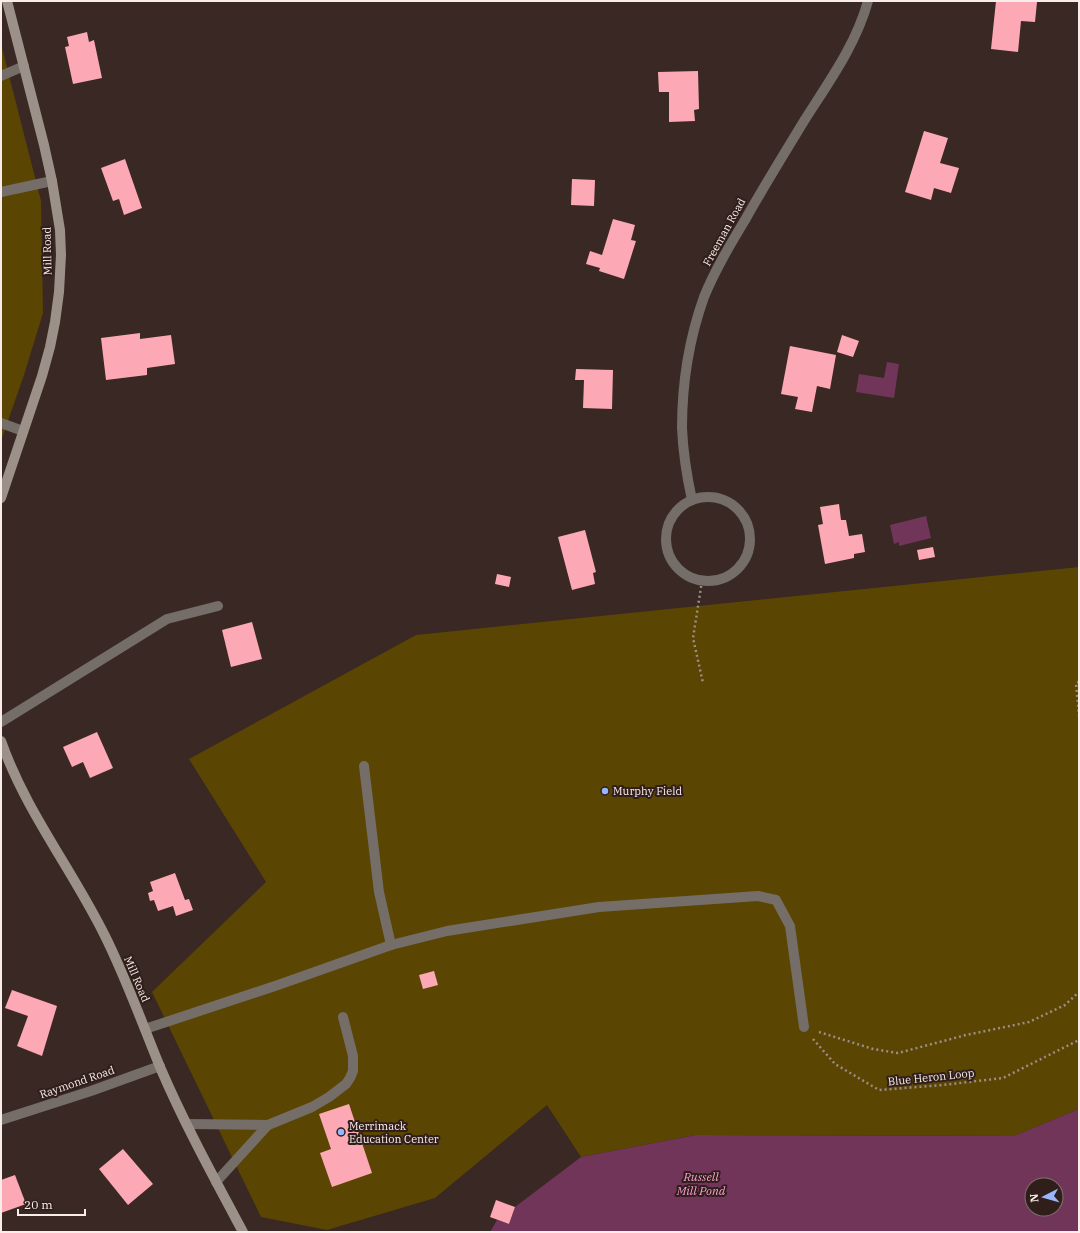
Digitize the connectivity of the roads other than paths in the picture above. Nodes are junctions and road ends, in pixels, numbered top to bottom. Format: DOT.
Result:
graph roads {
  1 [pos="7,1"];
  2 [pos="868,1"];
  3 [pos="24,66"];
  4 [pos="1,76"];
  5 [pos="52,181"];
  6 [pos="1,192"];
  7 [pos="1,423"];
  8 [pos="23,431"];
  9 [pos="1,498"];
  10 [pos="692,500"];
  11 [pos="218,606"];
  12 [pos="1,722"];
  13 [pos="1,741"];
  14 [pos="364,766"];
  15 [pos="391,945"];
  16 [pos="343,1017"];
  17 [pos="804,1027"];
  18 [pos="145,1029"];
  19 [pos="160,1066"];
  20 [pos="1,1120"];
  21 [pos="187,1124"];
  22 [pos="268,1125"];
  23 [pos="216,1182"];
  24 [pos="243,1232"];
  1 -- 3 [label="main road, Mill Road"];
  2 -- 10 [label="street, Freeman Road"];
  3 -- 4 [label="street"];
  3 -- 5 [label="main road, Mill Road"];
  5 -- 6 [label="street"];
  5 -- 8 [label="main road, Mill Road"];
  7 -- 8 [label="street"];
  8 -- 9 [label="main road, Mill Road"];
  10 -- 10 [label="street"];
  11 -- 12 [label="street"];
  13 -- 18 [label="main road, Mill Road"];
  14 -- 15 [label="street"];
  15 -- 17 [label="street"];
  15 -- 18 [label="street"];
  16 -- 22 [label="street"];
  18 -- 19 [label="main road, Mill Road"];
  19 -- 20 [label="street, Raymond Road"];
  19 -- 21 [label="main road, Mill Road"];
  21 -- 22 [label="street"];
  21 -- 23 [label="main road, Mill Road"];
  22 -- 23 [label="street"];
  23 -- 24 [label="main road, Mill Road"];
}
